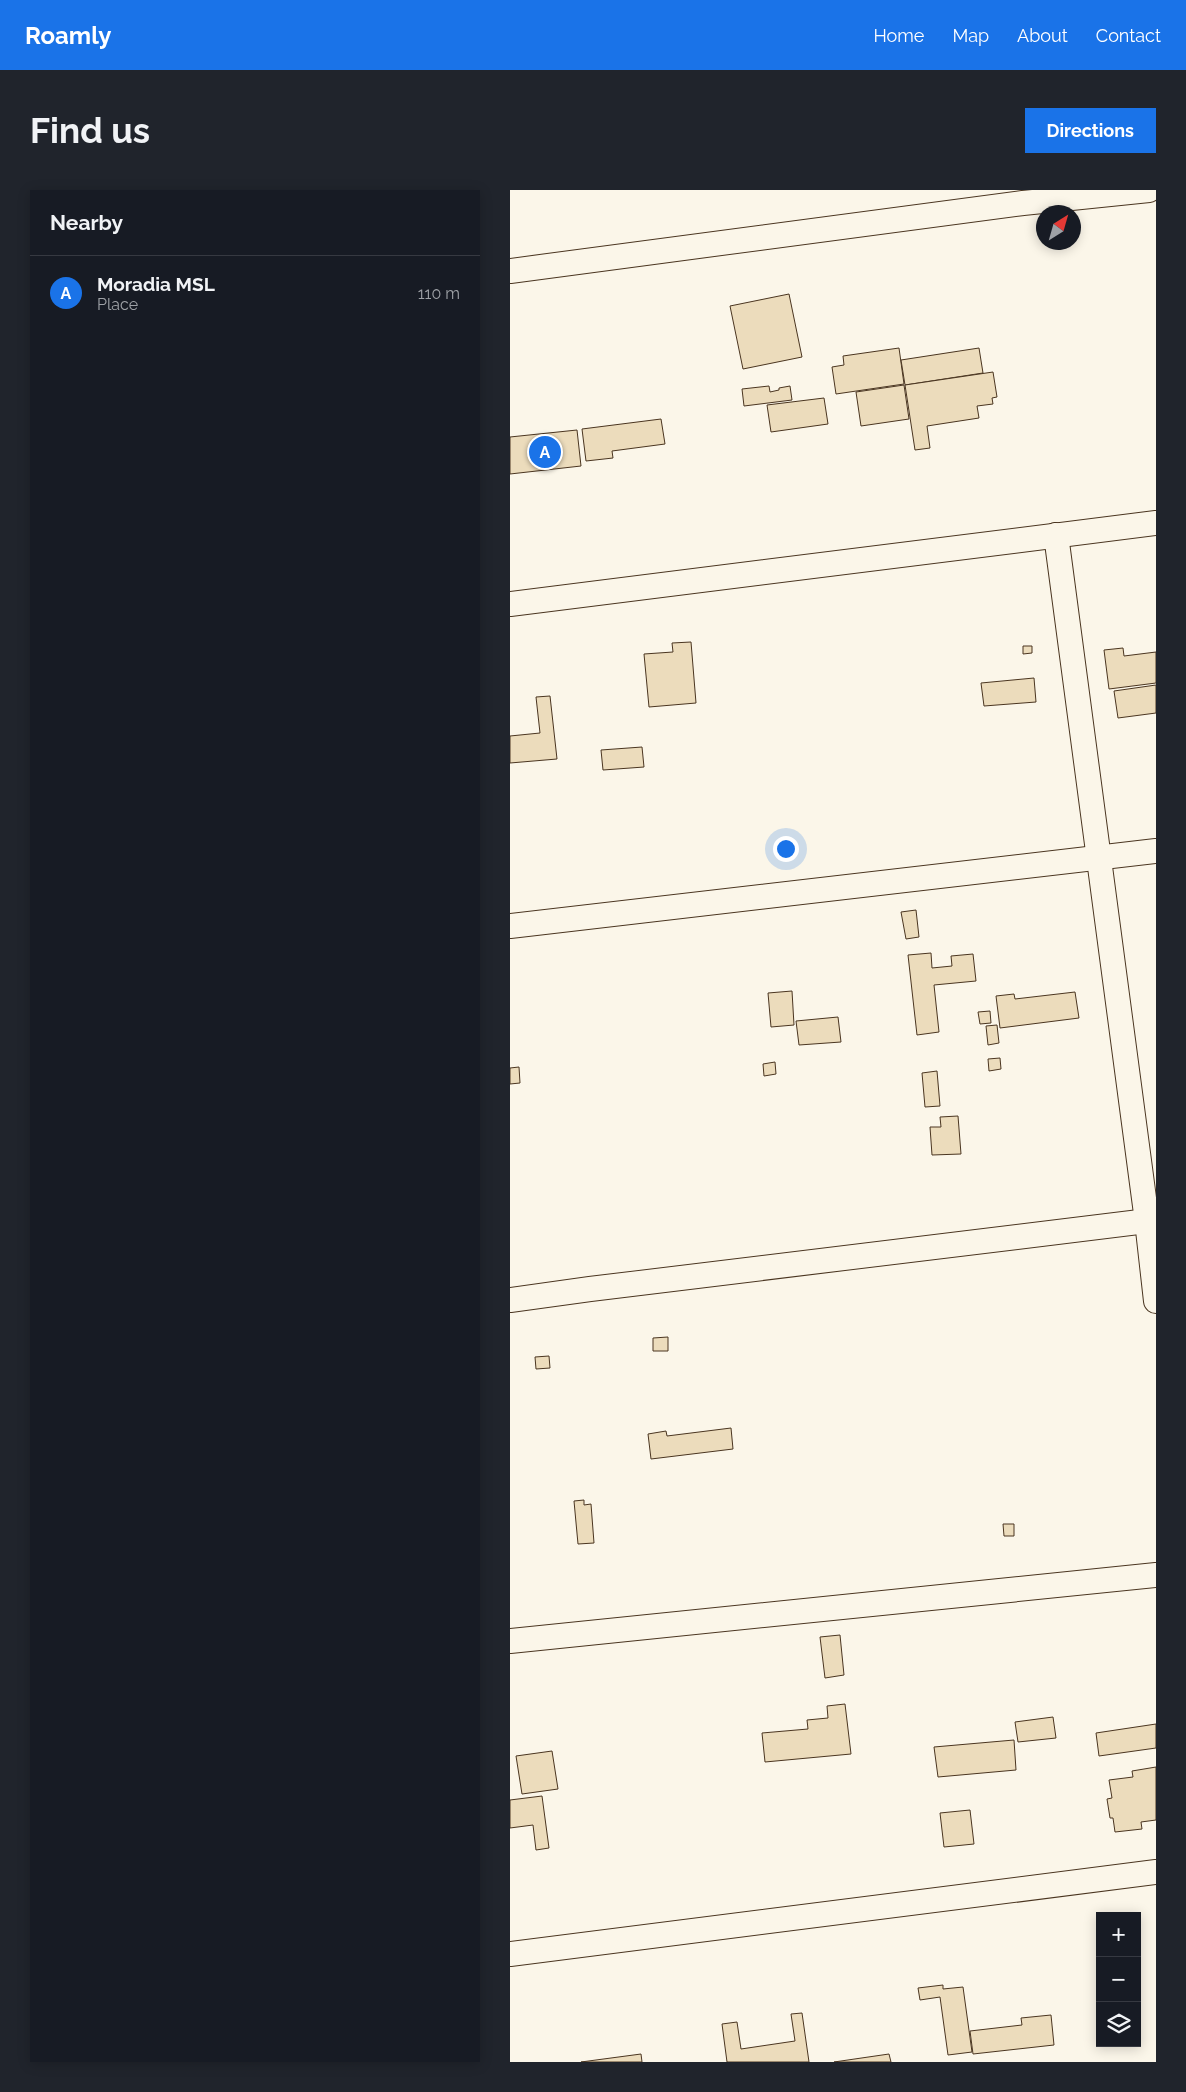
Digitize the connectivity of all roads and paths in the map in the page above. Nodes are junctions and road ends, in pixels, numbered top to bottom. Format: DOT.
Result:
graph roads {
  1 [pos="1149,190"];
  2 [pos="510,271"];
  3 [pos="1156,523"];
  4 [pos="1056,535"];
  5 [pos="510,604"];
  6 [pos="1156,851"];
  7 [pos="1099,858"];
  8 [pos="510,926"];
  9 [pos="1152,1220"];
  10 [pos="510,1300"];
  11 [pos="1156,1301"];
  12 [pos="1156,1575"];
  13 [pos="510,1641"];
  14 [pos="1156,1872"];
  15 [pos="510,1954"];
  1 -- 2 [label="street"];
  3 -- 4 [label="street"];
  4 -- 5 [label="street"];
  4 -- 7 [label="street"];
  6 -- 7 [label="street"];
  7 -- 8 [label="street"];
  7 -- 9 [label="street"];
  9 -- 10 [label="street"];
  9 -- 11 [label="street"];
  12 -- 13 [label="street"];
  14 -- 15 [label="street"];
}
